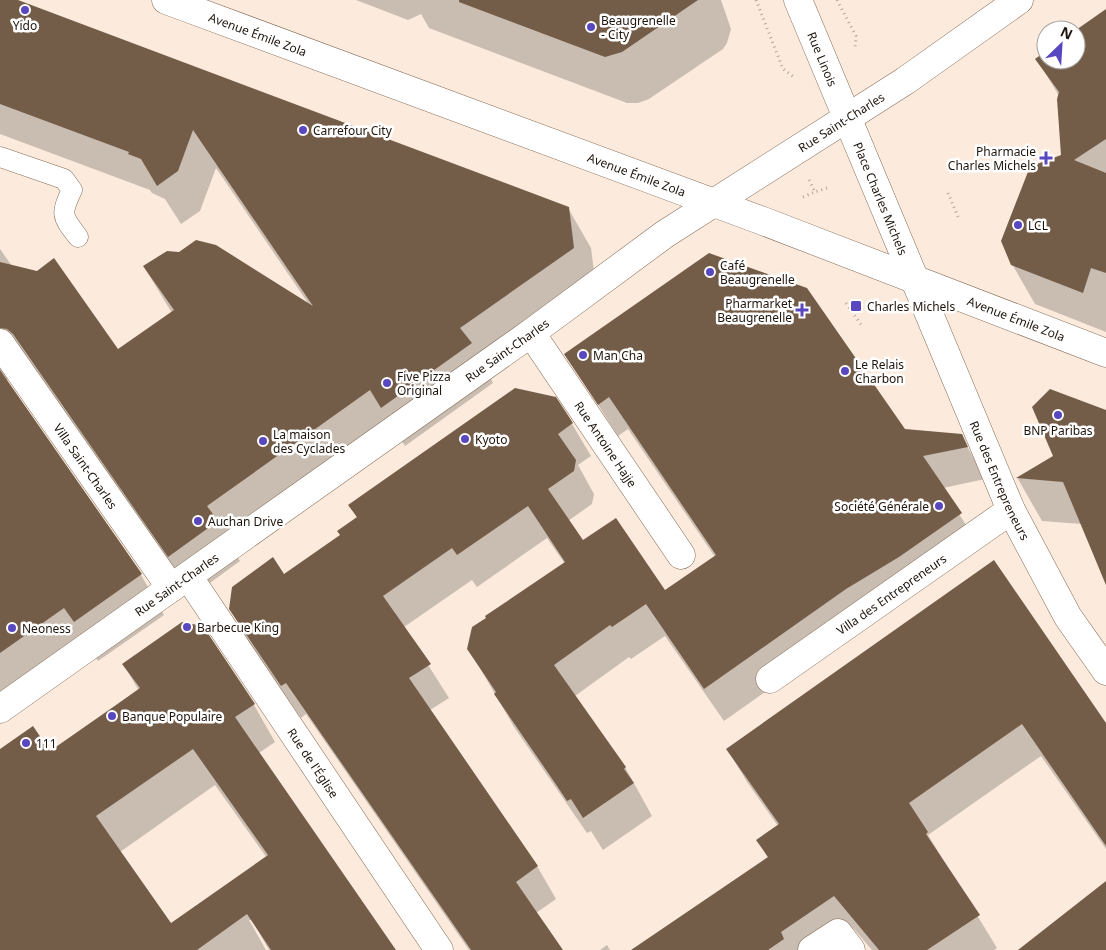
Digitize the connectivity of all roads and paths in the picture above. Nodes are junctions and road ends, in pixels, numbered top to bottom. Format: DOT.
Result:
graph roads {
  1 [pos="166,0"];
  2 [pos="798,0"];
  3 [pos="1019,0"];
  4 [pos="848,118"];
  5 [pos="0,157"];
  6 [pos="805,173"];
  7 [pos="830,186"];
  8 [pos="815,192"];
  9 [pos="948,193"];
  10 [pos="803,197"];
  11 [pos="714,203"];
  12 [pos="959,219"];
  13 [pos="78,237"];
  14 [pos="914,278"];
  15 [pos="846,303"];
  16 [pos="862,326"];
  17 [pos="530,333"];
  18 [pos="0,343"];
  19 [pos="1106,354"];
  20 [pos="1011,510"];
  21 [pos="681,555"];
  22 [pos="180,582"];
  23 [pos="1106,671"];
  24 [pos="770,679"];
  25 [pos="0,709"];
  26 [pos="439,950"];
  27 [pos="812,950"];
  28 [pos="851,950"];
  1 -- 11 [label="street, Avenue Émile Zola"];
  2 -- 4 [label="street, Rue Linois"];
  3 -- 4 [label="street, Rue Saint-Charles"];
  4 -- 11 [label="street, Rue Saint-Charles"];
  4 -- 14 [label="street, Place Charles Michels"];
  5 -- 13 [label="lane"];
  6 -- 8 [label="path"];
  7 -- 8 [label="path"];
  8 -- 10 [label="path"];
  9 -- 12 [label="path"];
  11 -- 14 [label="street, Avenue Émile Zola"];
  11 -- 17 [label="street, Rue Saint-Charles"];
  14 -- 19 [label="street, Avenue Émile Zola"];
  14 -- 20 [label="street, Rue des Entrepreneurs"];
  15 -- 16 [label="path"];
  17 -- 21 [label="street, Rue Antoine Hajje"];
  17 -- 22 [label="street, Rue Saint-Charles"];
  18 -- 22 [label="street, Villa Saint-Charles"];
  20 -- 23 [label="street, Rue des Entrepreneurs"];
  20 -- 24 [label="street, Villa des Entrepreneurs"];
  22 -- 25 [label="street, Rue Saint-Charles"];
  22 -- 26 [label="street, Rue de l'Église"];
  27 -- 28 [label="street"];
}
